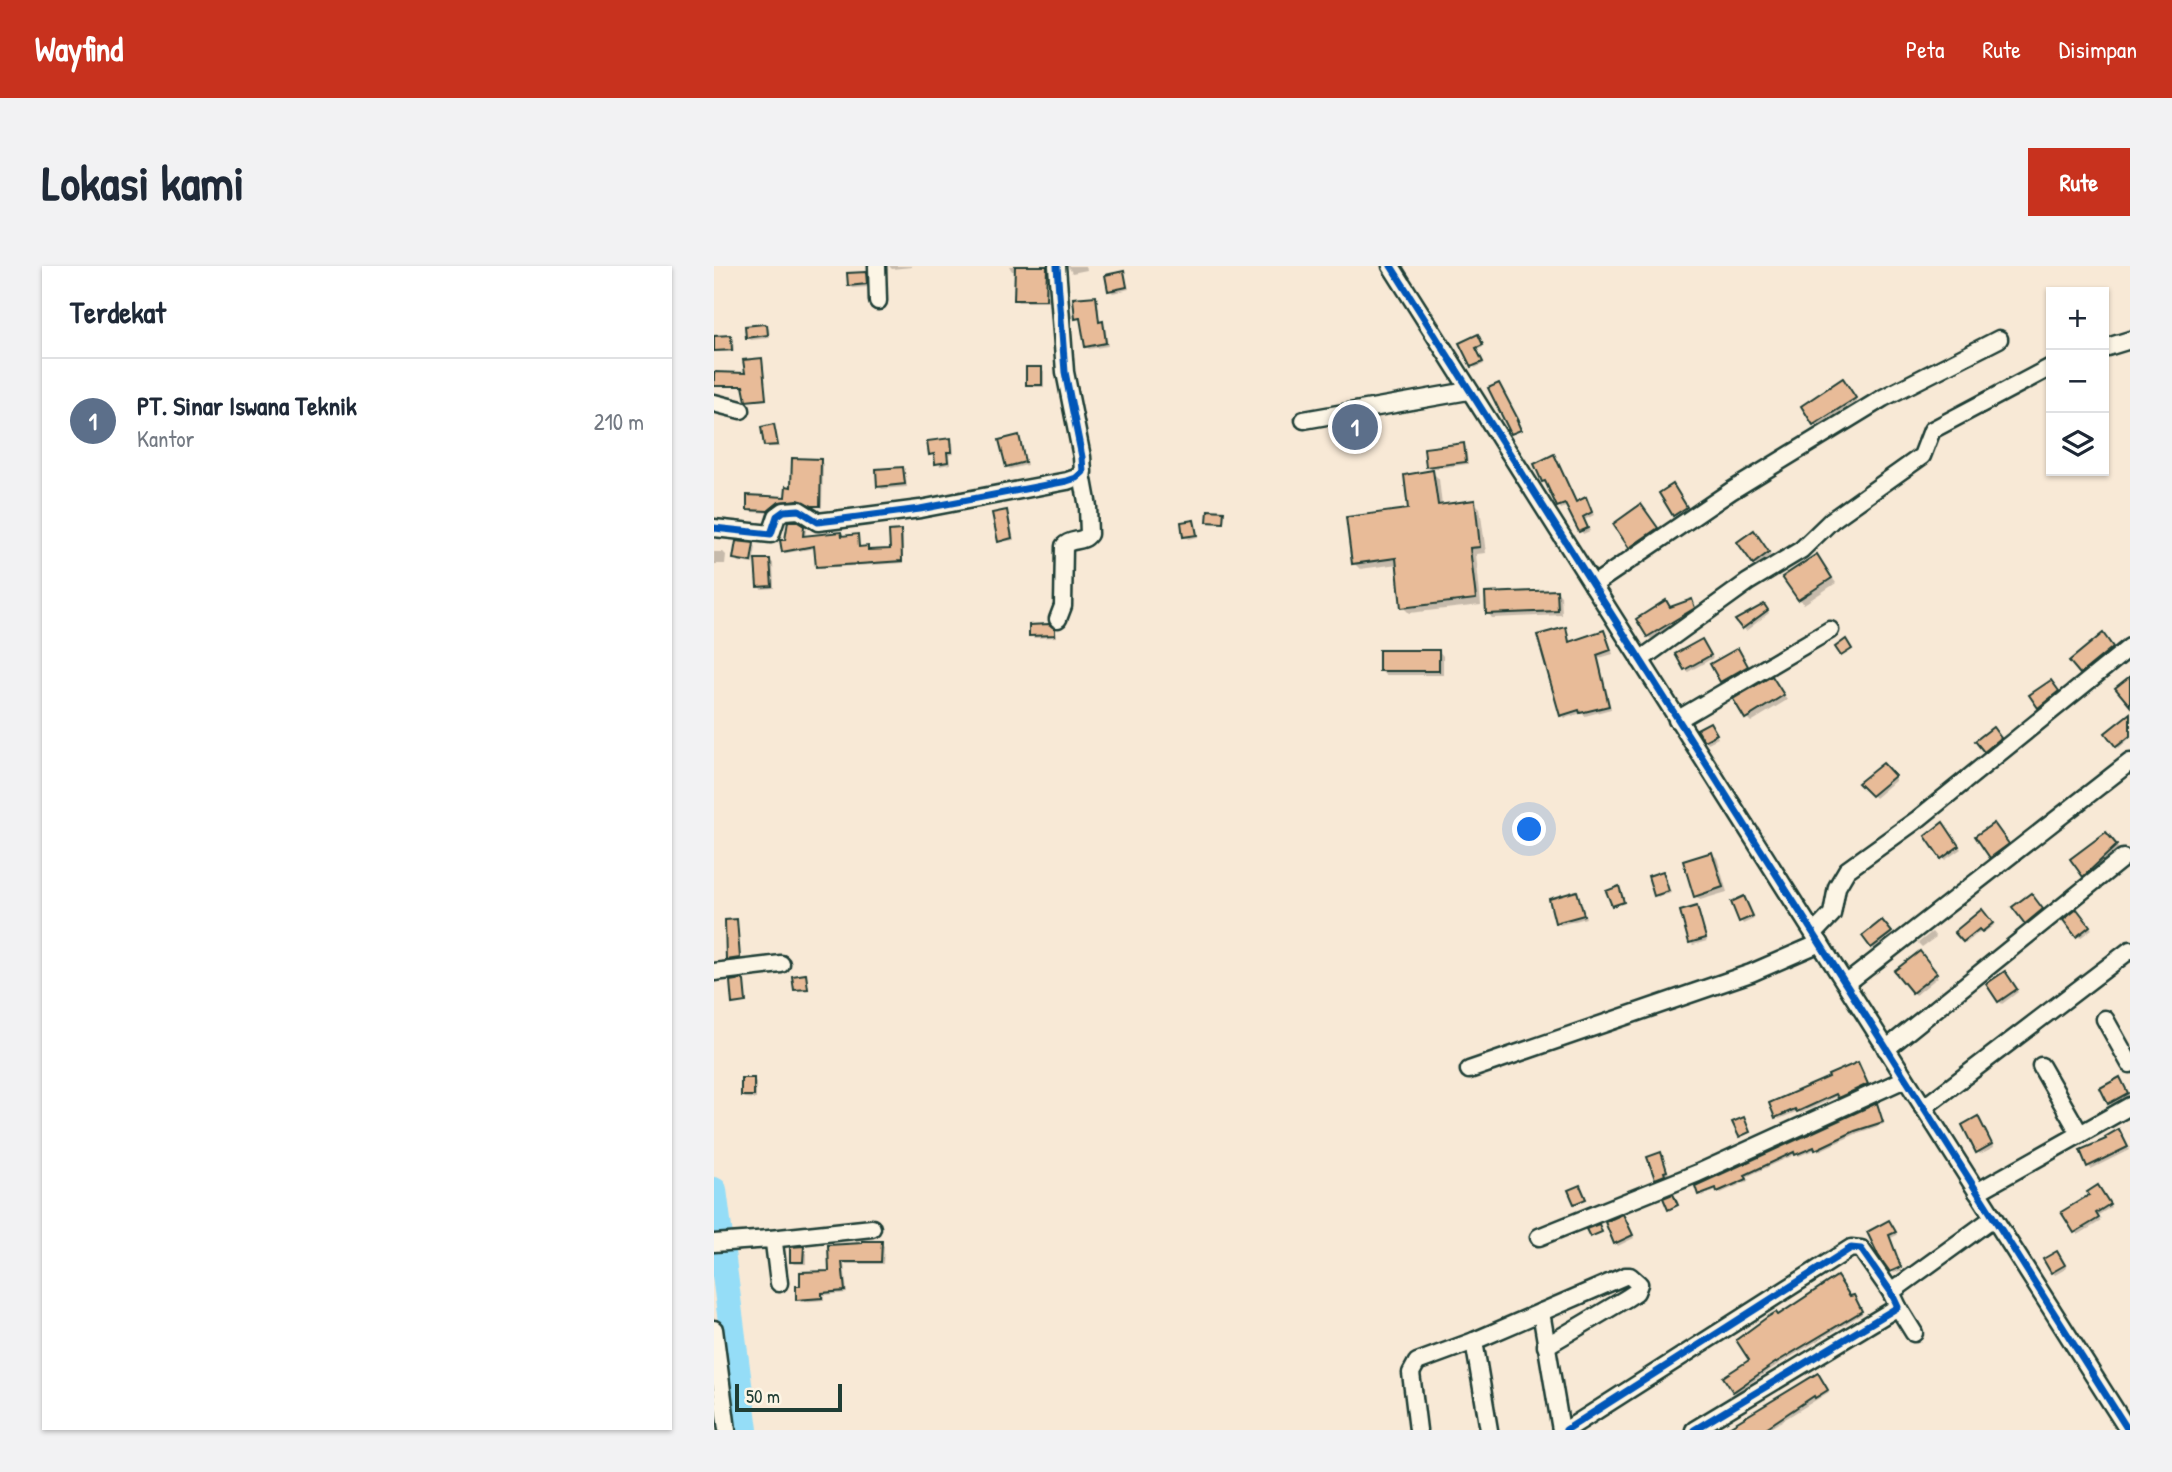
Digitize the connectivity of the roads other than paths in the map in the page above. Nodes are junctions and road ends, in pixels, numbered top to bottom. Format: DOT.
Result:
graph roads {
  1 [pos="877,266"];
  2 [pos="1056,266"];
  3 [pos="1391,266"];
  4 [pos="878,301"];
  5 [pos="2000,339"];
  6 [pos="2130,340"];
  7 [pos="2109,346"];
  8 [pos="2046,370"];
  9 [pos="1468,391"];
  10 [pos="714,402"];
  11 [pos="741,410"];
  12 [pos="1304,420"];
  13 [pos="1082,474"];
  14 [pos="714,528"];
  15 [pos="1593,585"];
  16 [pos="1058,619"];
  17 [pos="1830,630"];
  18 [pos="2130,647"];
  19 [pos="1640,660"];
  20 [pos="1678,720"];
  21 [pos="2130,762"];
  22 [pos="2123,858"];
  23 [pos="1817,938"];
  24 [pos="2130,950"];
  25 [pos="781,964"];
  26 [pos="714,972"];
  27 [pos="1847,983"];
  28 [pos="2105,1019"];
  29 [pos="1886,1049"];
  30 [pos="2130,1064"];
  31 [pos="2041,1066"];
  32 [pos="1469,1070"];
  33 [pos="1905,1079"];
  34 [pos="2130,1106"];
  35 [pos="1923,1108"];
  36 [pos="2080,1134"];
  37 [pos="1977,1192"];
  38 [pos="1993,1218"];
  39 [pos="872,1228"];
  40 [pos="1539,1237"];
  41 [pos="770,1239"];
  42 [pos="719,1242"];
  43 [pos="779,1283"];
  44 [pos="1895,1299"];
  45 [pos="1541,1312"];
  46 [pos="714,1329"];
  47 [pos="1914,1334"];
  48 [pos="1474,1341"];
  49 [pos="1546,1346"];
  50 [pos="719,1402"];
  51 [pos="727,1430"];
  52 [pos="1418,1430"];
  53 [pos="1489,1430"];
  54 [pos="1561,1430"];
  55 [pos="1566,1430"];
  56 [pos="1694,1430"];
  57 [pos="2128,1430"];
  1 -- 4 [label="street"];
  2 -- 13 [label="street"];
  3 -- 9 [label="street"];
  5 -- 15 [label="street"];
  6 -- 7 [label="street"];
  8 -- 19 [label="street"];
  9 -- 12 [label="street"];
  9 -- 15 [label="street"];
  10 -- 11 [label="street"];
  13 -- 14 [label="street"];
  13 -- 16 [label="street"];
  15 -- 19 [label="street"];
  17 -- 20 [label="street"];
  18 -- 23 [label="street"];
  19 -- 20 [label="street"];
  20 -- 23 [label="street"];
  21 -- 27 [label="street"];
  22 -- 29 [label="street"];
  23 -- 27 [label="street"];
  23 -- 32 [label="street"];
  24 -- 35 [label="street"];
  25 -- 26 [label="street"];
  27 -- 29 [label="street"];
  28 -- 30 [label="street"];
  29 -- 33 [label="street"];
  31 -- 36 [label="street"];
  33 -- 35 [label="street"];
  33 -- 40 [label="street"];
  34 -- 36 [label="street"];
  35 -- 37 [label="street"];
  36 -- 37 [label="street"];
  37 -- 38 [label="street"];
  38 -- 44 [label="street"];
  38 -- 57 [label="street"];
  39 -- 41 [label="street"];
  41 -- 42 [label="street"];
  41 -- 43 [label="street"];
  44 -- 47 [label="street"];
  44 -- 55 [label="street"];
  44 -- 56 [label="street"];
  45 -- 48 [label="street"];
  45 -- 49 [label="street"];
  45 -- 49 [label="street"];
  46 -- 50 [label="street"];
  48 -- 52 [label="street"];
  48 -- 53 [label="street"];
  49 -- 54 [label="street"];
  50 -- 51 [label="street"];
}
